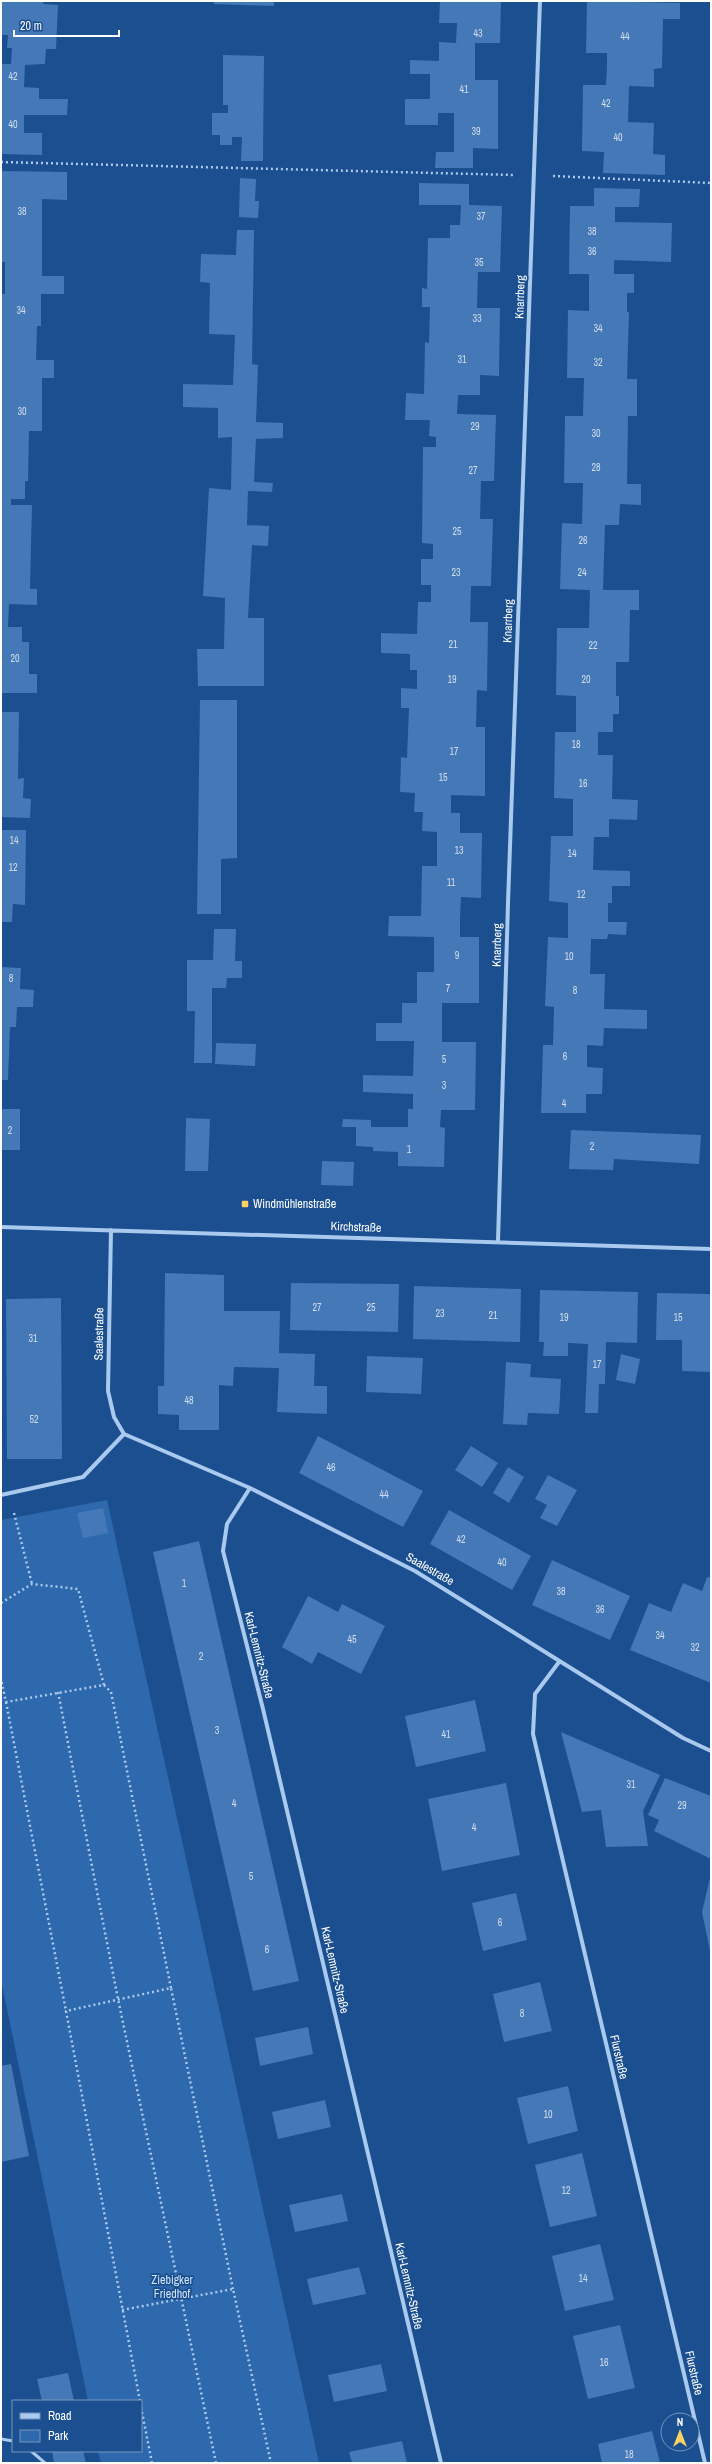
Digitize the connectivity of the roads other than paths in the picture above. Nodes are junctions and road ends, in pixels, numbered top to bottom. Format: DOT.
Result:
graph roads {
  1 [pos="540,1"];
  2 [pos="1,1227"];
  3 [pos="111,1230"];
  4 [pos="498,1242"];
  5 [pos="711,1249"];
  6 [pos="124,1434"];
  7 [pos="250,1488"];
  8 [pos="1,1496"];
  9 [pos="558,1662"];
  10 [pos="711,1751"];
  11 [pos="1,2439"];
  12 [pos="12,2441"];
  13 [pos="32,2452"];
  14 [pos="45,2463"];
  15 [pos="441,2463"];
  16 [pos="705,2463"];
  1 -- 4 [label="street, Knarrberg"];
  2 -- 3 [label="street, Kirchstraße"];
  3 -- 4 [label="street, Kirchstraße"];
  3 -- 6 [label="street, Saalestraße"];
  4 -- 5 [label="street, Kirchstraße"];
  6 -- 7 [label="street, Saalestraße"];
  6 -- 8 [label="street"];
  7 -- 9 [label="street, Saalestraße"];
  7 -- 15 [label="street, Karl-Lemnitz-Straße"];
  9 -- 10 [label="street, Saalestraße"];
  9 -- 16 [label="street, Flurstraße"];
  11 -- 12 [label="lane"];
  13 -- 14 [label="lane"];
}
